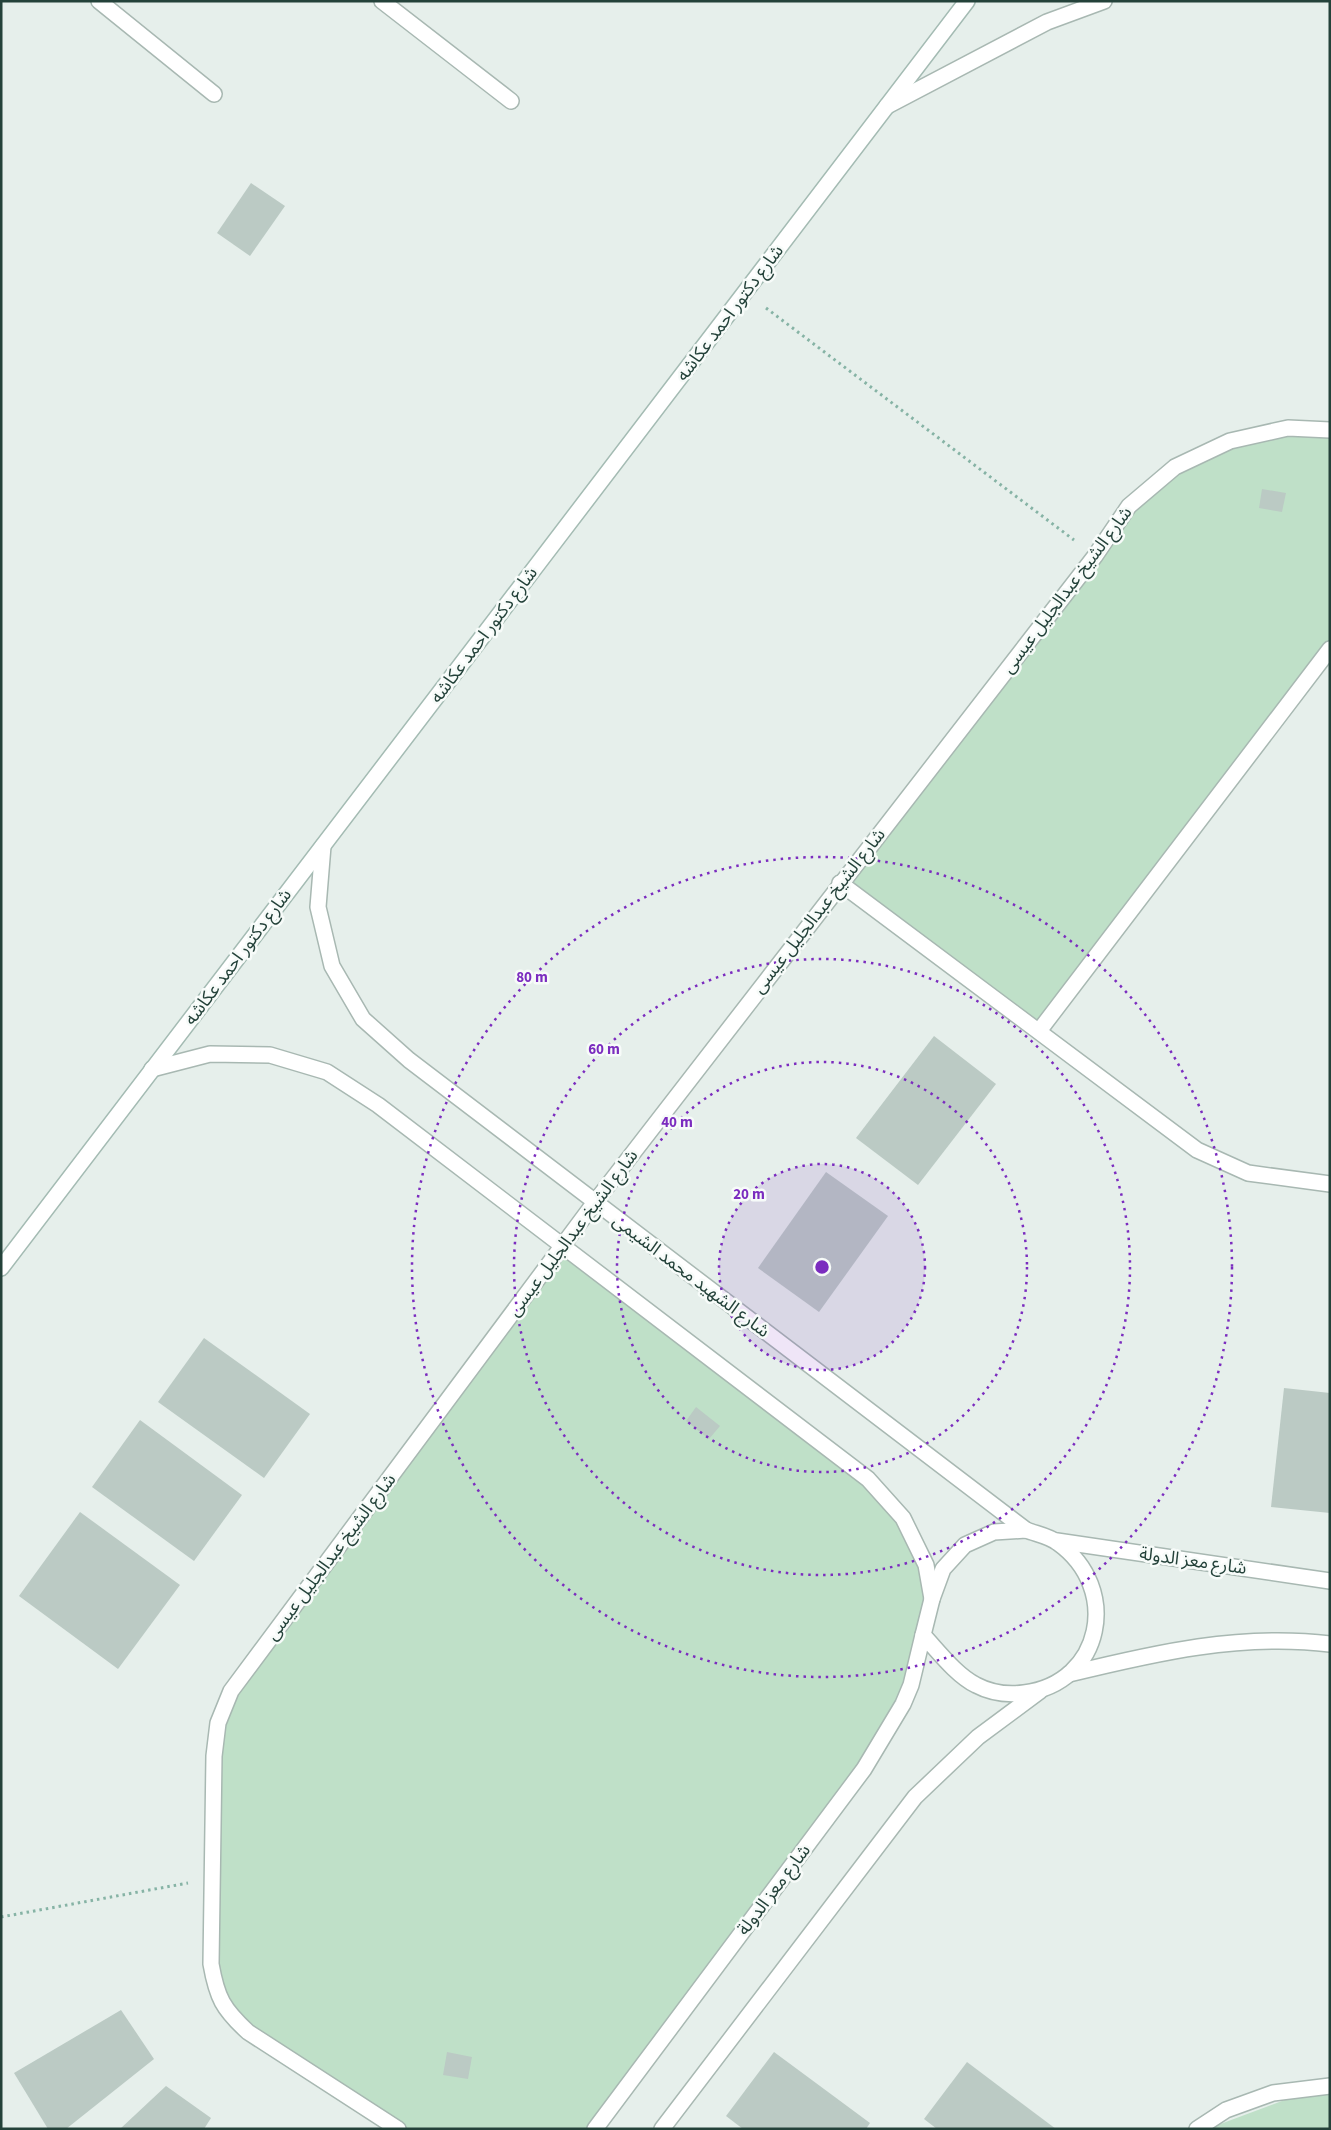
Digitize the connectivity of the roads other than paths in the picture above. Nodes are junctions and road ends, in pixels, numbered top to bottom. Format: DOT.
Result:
graph roads {
  1 [pos="99,1"];
  2 [pos="382,1"];
  3 [pos="967,1"];
  4 [pos="1104,1"];
  5 [pos="214,94"];
  6 [pos="511,101"];
  7 [pos="887,106"];
  8 [pos="1330,430"];
  9 [pos="1330,649"];
  10 [pos="323,846"];
  11 [pos="840,883"];
  12 [pos="1039,1032"];
  13 [pos="152,1069"];
  14 [pos="1330,1184"];
  15 [pos="595,1202"];
  16 [pos="563,1246"];
  17 [pos="1,1268"];
  18 [pos="1026,1530"];
  19 [pos="1056,1541"];
  20 [pos="1330,1581"];
  21 [pos="932,1598"];
  22 [pos="923,1635"];
  23 [pos="1330,1644"];
  24 [pos="1070,1674"];
  25 [pos="1040,1691"];
  26 [pos="1330,2086"];
  27 [pos="398,2129"];
  28 [pos="595,2129"];
  29 [pos="662,2129"];
  30 [pos="1197,2129"];
  1 -- 5 [label="street"];
  2 -- 6 [label="street"];
  3 -- 7 [label="street, شارع دكتور احمد عكاشه"];
  4 -- 7 [label="street"];
  7 -- 10 [label="street, شارع دكتور احمد عكاشه"];
  8 -- 11 [label="street, شارع الشيخ عبدالجليل عيسى"];
  9 -- 12 [label="street"];
  10 -- 13 [label="street, شارع دكتور احمد عكاشه"];
  10 -- 15 [label="street, شارع الشهيد محمد الشيمى"];
  11 -- 12 [label="street"];
  11 -- 15 [label="street, شارع الشيخ عبدالجليل عيسى"];
  12 -- 14 [label="street"];
  13 -- 16 [label="street"];
  13 -- 17 [label="street, شارع دكتور احمد عكاشه"];
  15 -- 16 [label="street, شارع الشيخ عبدالجليل عيسى"];
  15 -- 18 [label="street, شارع الشهيد محمد الشيمى"];
  16 -- 21 [label="street"];
  16 -- 27 [label="street, شارع الشيخ عبدالجليل عيسى"];
  18 -- 19 [label="street"];
  18 -- 21 [label="street"];
  19 -- 20 [label="street, شارع معز الدولة"];
  19 -- 24 [label="street"];
  21 -- 22 [label="street"];
  22 -- 25 [label="street"];
  22 -- 28 [label="street, شارع معز الدولة"];
  23 -- 24 [label="street"];
  24 -- 25 [label="street"];
  25 -- 29 [label="street"];
  26 -- 30 [label="street"];
}
